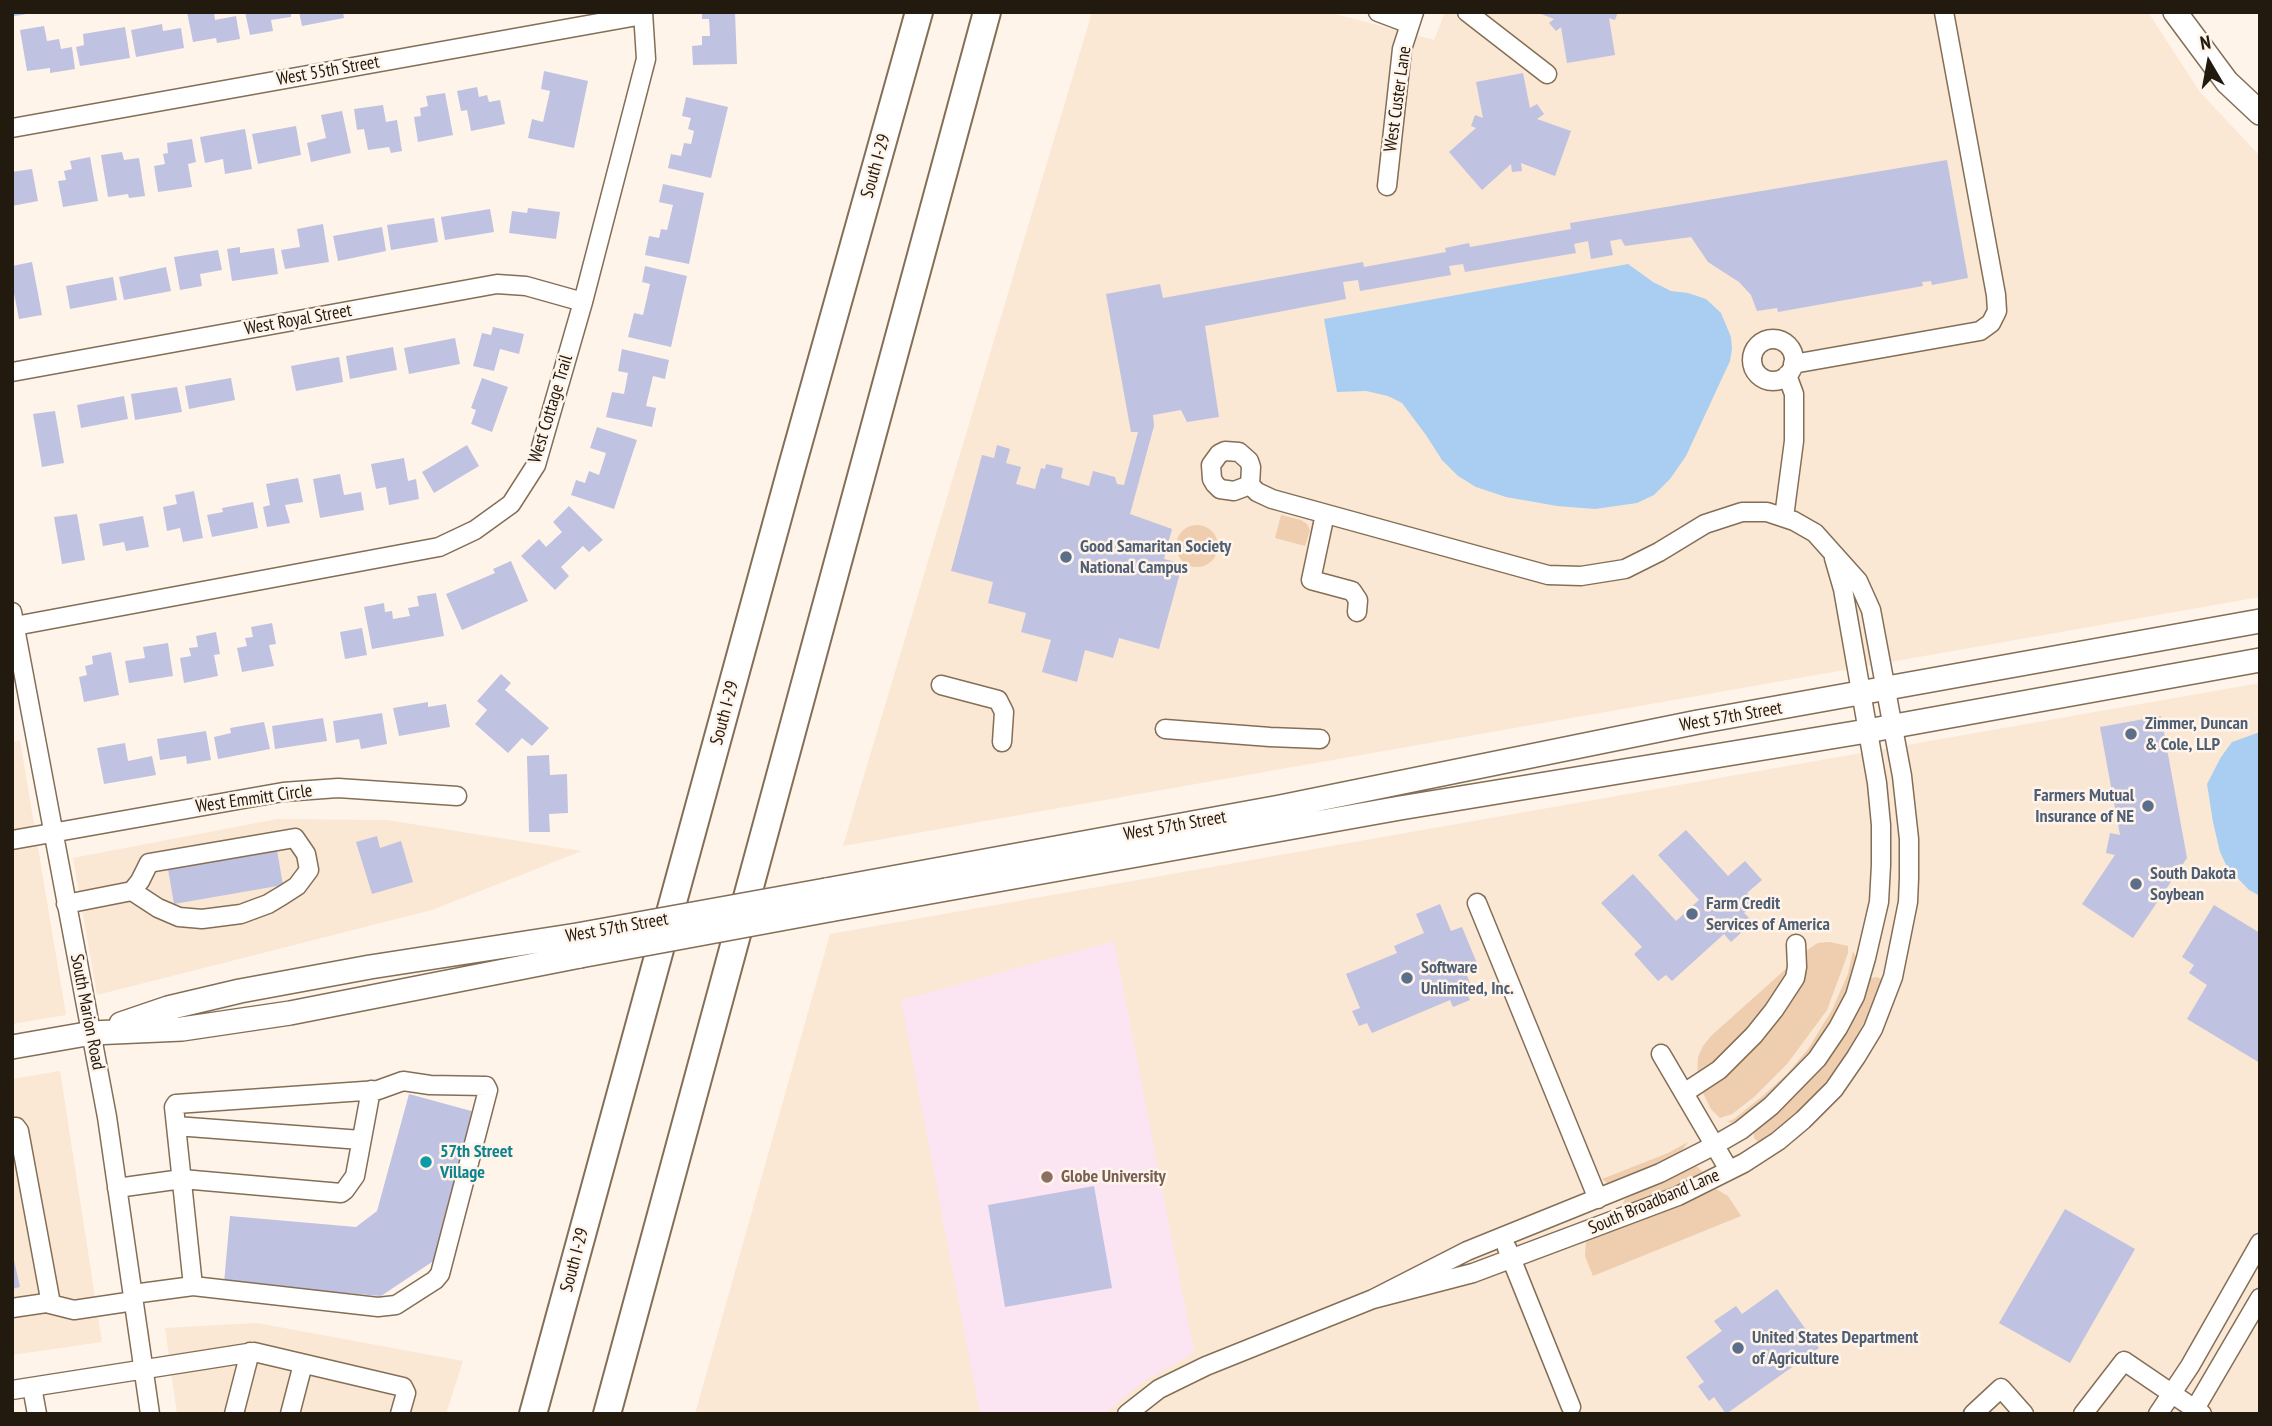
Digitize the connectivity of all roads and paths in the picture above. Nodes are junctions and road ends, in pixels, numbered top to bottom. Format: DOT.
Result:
graph roads {
  1 [pos="919,12"];
  2 [pos="987,12"];
  3 [pos="1378,12"];
  4 [pos="1467,12"];
  5 [pos="1944,12"];
  6 [pos="2175,12"];
  7 [pos="643,13"];
  8 [pos="1412,18"];
  9 [pos="1547,74"];
  10 [pos="2260,113"];
  11 [pos="12,128"];
  12 [pos="1387,186"];
  13 [pos="583,302"];
  14 [pos="12,372"];
  15 [pos="1250,485"];
  16 [pos="1325,514"];
  17 [pos="1784,517"];
  18 [pos="1833,554"];
  19 [pos="1357,612"];
  20 [pos="14,619"];
  21 [pos="2260,621"];
  22 [pos="2260,660"];
  23 [pos="942,685"];
  24 [pos="1886,689"];
  25 [pos="20,694"];
  26 [pos="1861,694"];
  27 [pos="1894,726"];
  28 [pos="1165,729"];
  29 [pos="1867,731"];
  30 [pos="1320,739"];
  31 [pos="1002,742"];
  32 [pos="457,796"];
  33 [pos="52,834"];
  34 [pos="12,840"];
  35 [pos="132,891"];
  36 [pos="827,900"];
  37 [pos="1477,903"];
  38 [pos="66,904"];
  39 [pos="1796,944"];
  40 [pos="578,946"];
  41 [pos="92,1033"];
  42 [pos="12,1047"];
  43 [pos="1661,1054"];
  44 [pos="371,1090"];
  45 [pos="1684,1093"];
  46 [pos="176,1126"];
  47 [pos="12,1127"];
  48 [pos="362,1140"];
  49 [pos="1715,1145"];
  50 [pos="1729,1170"];
  51 [pos="20,1179"];
  52 [pos="182,1179"];
  53 [pos="117,1188"];
  54 [pos="1598,1199"];
  55 [pos="1502,1236"];
  56 [pos="2260,1243"];
  57 [pos="1511,1259"];
  58 [pos="193,1286"];
  59 [pos="133,1298"];
  60 [pos="2260,1298"];
  61 [pos="1373,1299"];
  62 [pos="51,1304"];
  63 [pos="12,1308"];
  64 [pos="250,1352"];
  65 [pos="303,1364"];
  66 [pos="143,1368"];
  67 [pos="32,1387"];
  68 [pos="12,1390"];
  69 [pos="2172,1395"];
  70 [pos="1571,1407"];
  71 [pos="2196,1412"];
  72 [pos="37,1414"];
  73 [pos="150,1414"];
  74 [pos="234,1414"];
  75 [pos="290,1414"];
  76 [pos="400,1414"];
  77 [pos="533,1414"];
  78 [pos="607,1414"];
  79 [pos="1127,1414"];
  80 [pos="1973,1414"];
  81 [pos="2024,1414"];
  82 [pos="2083,1414"];
  83 [pos="2158,1414"];
  1 -- 77 [label="highway, South I-29"];
  2 -- 78 [label="highway"];
  3 -- 8 [label="street"];
  4 -- 9 [label="street"];
  5 -- 17 [label="street"];
  6 -- 10 [label="main road"];
  7 -- 11 [label="street, West 55th Street"];
  7 -- 13 [label="street, West Cottage Trail"];
  8 -- 12 [label="street, West Custer Lane"];
  13 -- 14 [label="street, West Royal Street"];
  13 -- 20 [label="street, West Cottage Trail"];
  15 -- 16 [label="street, South Broadband Lane"];
  16 -- 17 [label="street, South Broadband Lane"];
  16 -- 19 [label="street"];
  17 -- 18 [label="street, South Broadband Lane"];
  18 -- 24 [label="street, South Broadband Lane"];
  18 -- 26 [label="street, South Broadband Lane"];
  20 -- 25 [label="street, South Marion Road"];
  21 -- 24 [label="main road, West 57th Street"];
  22 -- 27 [label="main road, West 57th Street"];
  23 -- 31 [label="street"];
  24 -- 26 [label="main road, West 57th Street"];
  24 -- 27 [label="street, South Broadband Lane"];
  25 -- 33 [label="street, South Marion Road"];
  26 -- 29 [label="street, South Broadband Lane"];
  26 -- 36 [label="main road, West 57th Street"];
  27 -- 29 [label="main road, West 57th Street"];
  27 -- 50 [label="street, South Broadband Lane"];
  28 -- 30 [label="street"];
  29 -- 36 [label="main road, West 57th Street"];
  29 -- 49 [label="street, South Broadband Lane"];
  32 -- 33 [label="street, West Emmitt Circle"];
  33 -- 34 [label="street, West Emmitt Circle"];
  33 -- 38 [label="street, South Marion Road"];
  35 -- 35 [label="street"];
  35 -- 38 [label="street"];
  36 -- 40 [label="main road, West 57th Street, bridge"];
  37 -- 54 [label="street"];
  38 -- 41 [label="street, South Marion Road"];
  39 -- 45 [label="street"];
  40 -- 41 [label="main road, West 57th Street"];
  40 -- 41 [label="main road, West 57th Street"];
  41 -- 42 [label="main road, West 57th Street"];
  41 -- 53 [label="street, South Marion Road"];
  43 -- 45 [label="street"];
  44 -- 46 [label="street"];
  44 -- 48 [label="street"];
  44 -- 58 [label="street"];
  45 -- 49 [label="street"];
  46 -- 48 [label="street"];
  46 -- 52 [label="street"];
  47 -- 51 [label="street"];
  48 -- 52 [label="street"];
  49 -- 50 [label="street"];
  49 -- 54 [label="street, South Broadband Lane"];
  50 -- 57 [label="street, South Broadband Lane"];
  51 -- 62 [label="street"];
  52 -- 53 [label="street"];
  52 -- 58 [label="street"];
  53 -- 59 [label="street, South Marion Road"];
  54 -- 55 [label="street, South Broadband Lane"];
  55 -- 57 [label="street"];
  55 -- 61 [label="street, South Broadband Lane"];
  56 -- 69 [label="street"];
  57 -- 61 [label="street, South Broadband Lane"];
  57 -- 70 [label="street"];
  58 -- 59 [label="street"];
  59 -- 62 [label="street"];
  59 -- 66 [label="street, South Marion Road"];
  60 -- 71 [label="street"];
  61 -- 79 [label="street, South Broadband Lane"];
  62 -- 63 [label="street"];
  64 -- 65 [label="street"];
  64 -- 66 [label="street"];
  64 -- 74 [label="street"];
  65 -- 75 [label="street"];
  65 -- 76 [label="street"];
  66 -- 67 [label="street"];
  66 -- 73 [label="street, South Marion Road"];
  67 -- 68 [label="street"];
  67 -- 72 [label="street"];
  69 -- 71 [label="street"];
  69 -- 82 [label="street"];
  69 -- 83 [label="street"];
  80 -- 81 [label="street"];
}
